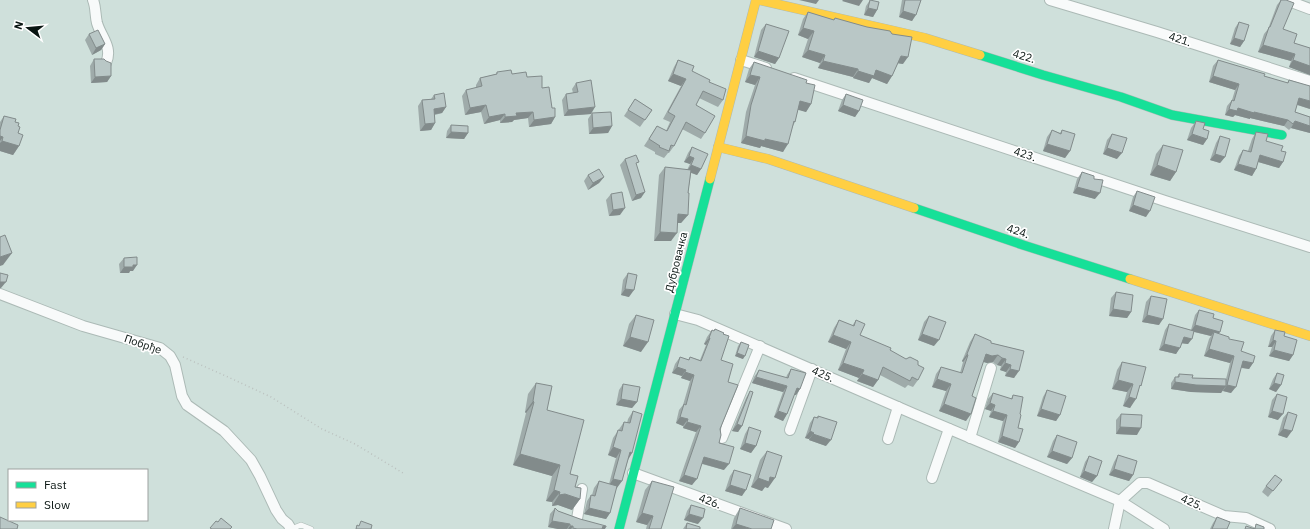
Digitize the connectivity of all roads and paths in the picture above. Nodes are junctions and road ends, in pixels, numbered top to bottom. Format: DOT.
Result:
graph roads {
  1 [pos="93,0"];
  2 [pos="758,0"];
  3 [pos="1050,0"];
  4 [pos="1286,0"];
  5 [pos="1310,9"];
  6 [pos="741,60"];
  7 [pos="106,63"];
  8 [pos="1310,81"];
  9 [pos="1282,135"];
  10 [pos="718,146"];
  11 [pos="1310,247"];
  12 [pos="0,294"];
  13 [pos="675,314"];
  14 [pos="1310,336"];
  15 [pos="760,346"];
  16 [pos="181,357"];
  17 [pos="991,368"];
  18 [pos="812,369"];
  19 [pos="898,407"];
  20 [pos="949,429"];
  21 [pos="790,430"];
  22 [pos="722,438"];
  23 [pos="970,438"];
  24 [pos="888,439"];
  25 [pos="403,473"];
  26 [pos="633,473"];
  27 [pos="932,478"];
  28 [pos="582,489"];
  29 [pos="1120,501"];
  30 [pos="588,522"];
  31 [pos="616,528"];
  32 [pos="291,529"];
  33 [pos="311,529"];
  34 [pos="786,529"];
  35 [pos="1114,529"];
  36 [pos="1164,529"];
  37 [pos="1270,529"];
  1 -- 7 [label="street"];
  2 -- 6 [label="street, Дубровачка"];
  2 -- 9 [label="street, 422."];
  3 -- 8 [label="street, 421."];
  4 -- 5 [label="street"];
  6 -- 10 [label="street, Дубровачка"];
  6 -- 11 [label="street, 423."];
  10 -- 13 [label="street, Дубровачка"];
  10 -- 14 [label="street, 424."];
  12 -- 32 [label="street, Побрђе"];
  13 -- 15 [label="street, 425."];
  13 -- 26 [label="street, Дубровачка"];
  15 -- 18 [label="street, 425."];
  15 -- 22 [label="street"];
  16 -- 25 [label="path"];
  17 -- 23 [label="street"];
  18 -- 19 [label="street, 425."];
  18 -- 21 [label="street"];
  19 -- 20 [label="street, 425."];
  19 -- 24 [label="street"];
  20 -- 23 [label="street, 425."];
  20 -- 27 [label="street"];
  23 -- 29 [label="street, 425."];
  26 -- 31 [label="street, Дубровачка"];
  26 -- 34 [label="street, 426."];
  28 -- 30 [label="street"];
  29 -- 35 [label="street"];
  29 -- 36 [label="street, 425."];
  29 -- 37 [label="street, 425."];
  32 -- 33 [label="lane"];
}
